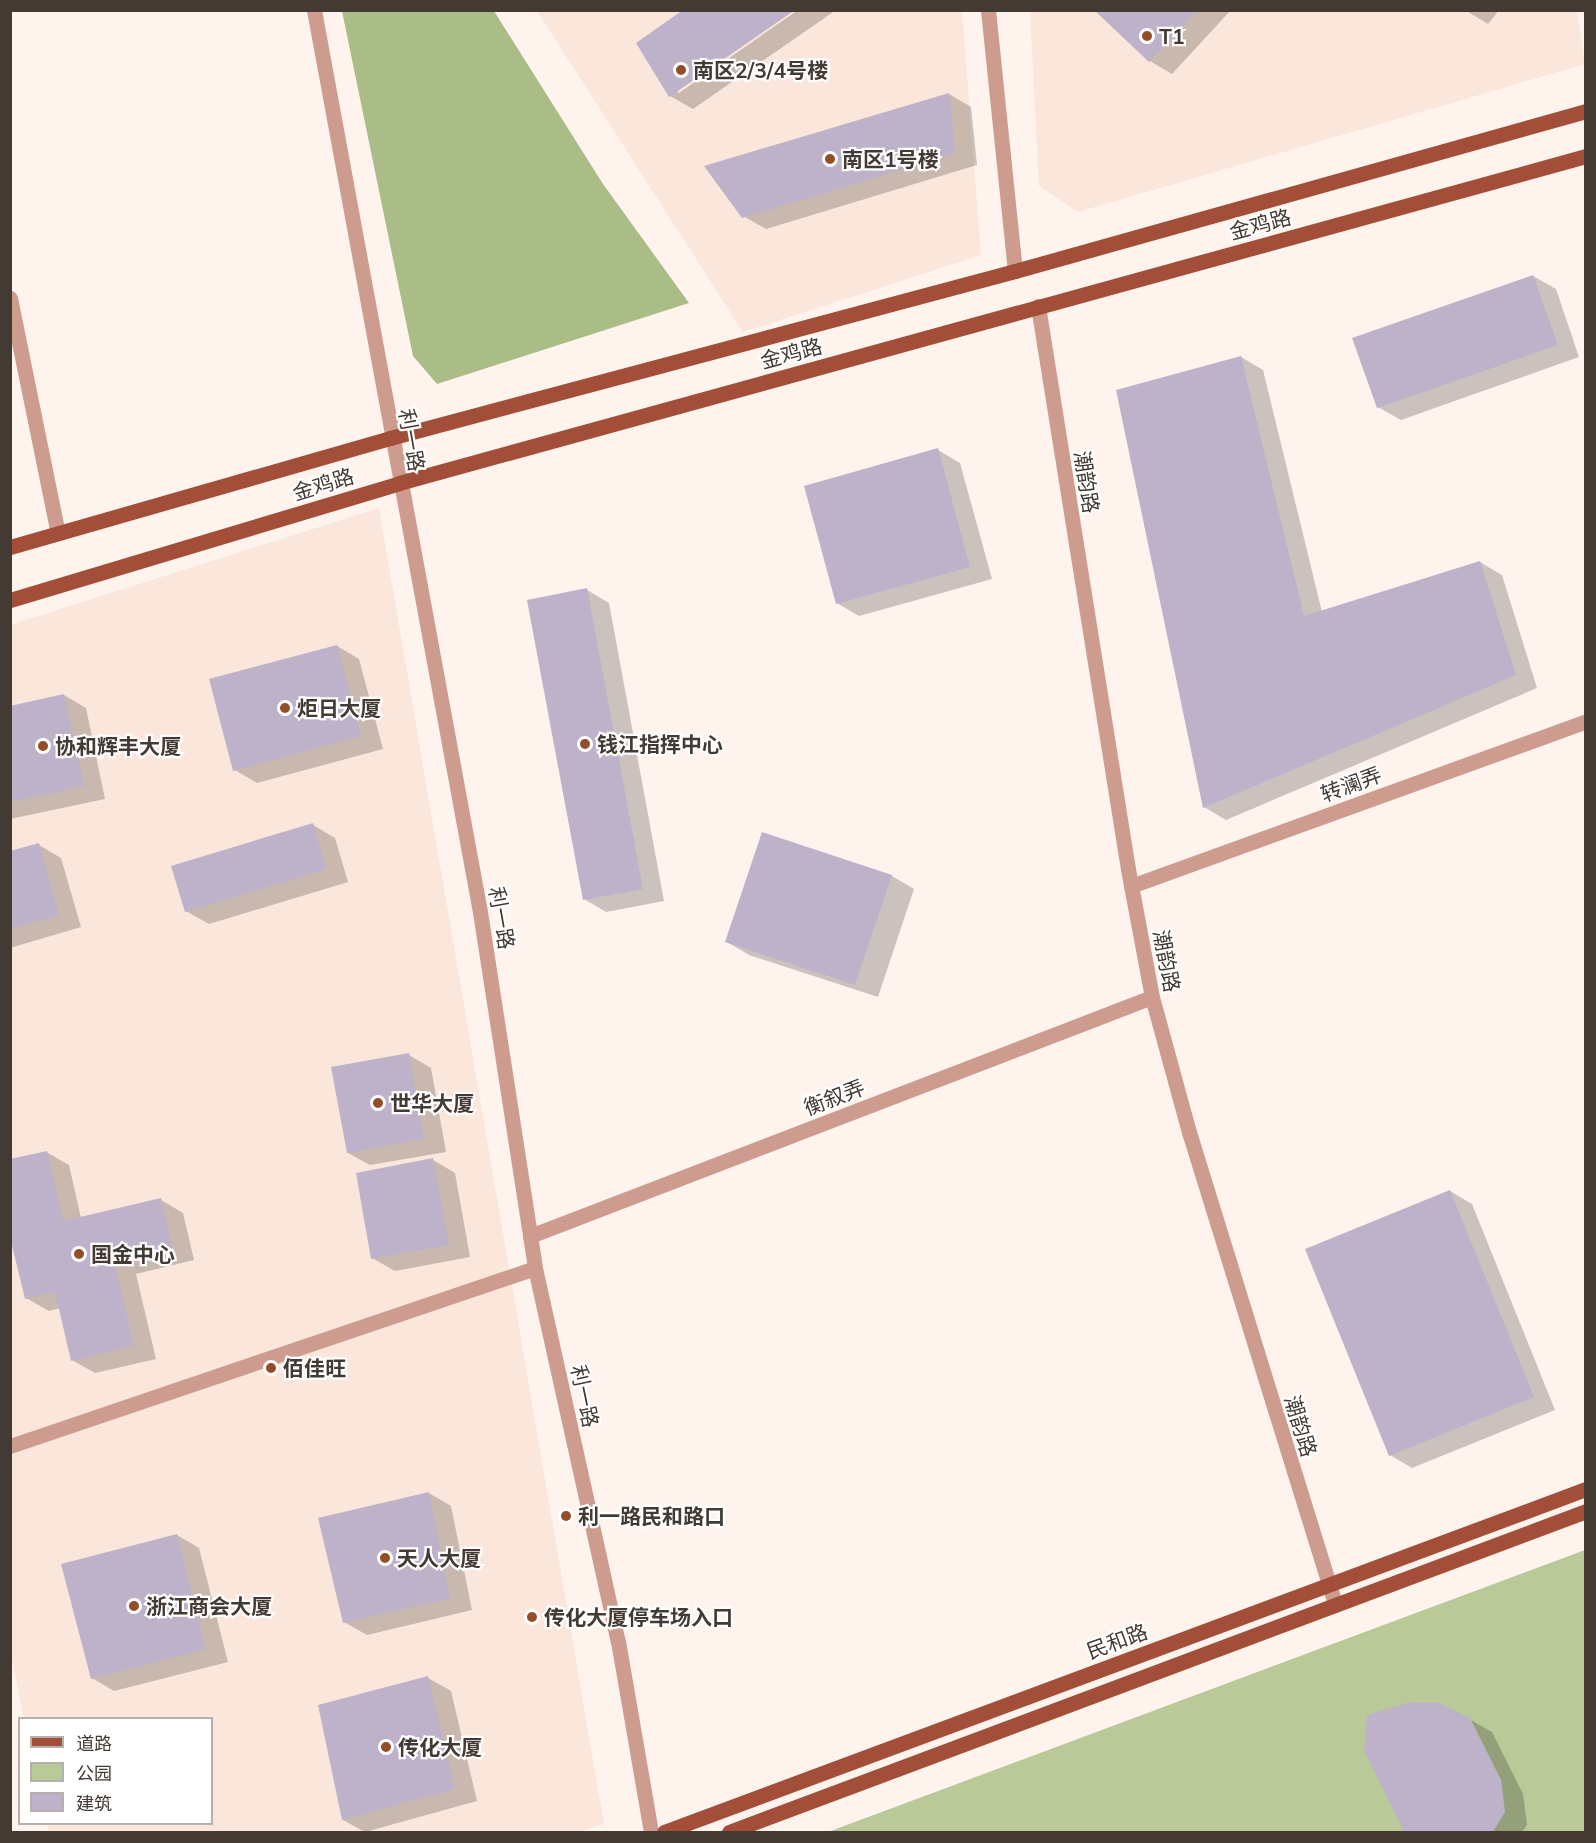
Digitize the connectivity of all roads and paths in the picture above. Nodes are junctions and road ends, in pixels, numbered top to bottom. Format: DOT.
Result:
graph roads {
  1 [pos="314,10"];
  2 [pos="988,10"];
  3 [pos="1586,111"];
  4 [pos="1586,156"];
  5 [pos="1015,271"];
  6 [pos="10,298"];
  7 [pos="1038,306"];
  8 [pos="390,438"];
  9 [pos="399,483"];
  10 [pos="58,533"];
  11 [pos="10,547"];
  12 [pos="10,600"];
  13 [pos="1586,721"];
  14 [pos="1131,886"];
  15 [pos="1152,997"];
  16 [pos="530,1236"];
  17 [pos="535,1268"];
  18 [pos="10,1446"];
  19 [pos="1586,1489"];
  20 [pos="1586,1511"];
  21 [pos="1329,1585"];
  22 [pos="1335,1605"];
  23 [pos="651,1833"];
  24 [pos="664,1833"];
  25 [pos="729,1833"];
  1 -- 8 [label="street, 利一路"];
  2 -- 5 [label="street"];
  3 -- 5 [label="main road, 金鸡路"];
  4 -- 7 [label="main road, 金鸡路"];
  5 -- 8 [label="main road, 金鸡路"];
  6 -- 10 [label="street"];
  7 -- 9 [label="main road, 金鸡路"];
  7 -- 14 [label="street, 潮韵路"];
  8 -- 9 [label="street, 利一路"];
  8 -- 10 [label="main road, 金鸡路"];
  9 -- 12 [label="main road, 金鸡路"];
  9 -- 16 [label="street, 利一路"];
  10 -- 11 [label="main road, 金鸡路"];
  13 -- 14 [label="street, 转澜弄"];
  14 -- 15 [label="street, 潮韵路"];
  15 -- 16 [label="street, 衡叙弄"];
  15 -- 21 [label="street, 潮韵路"];
  16 -- 17 [label="street, 利一路"];
  17 -- 18 [label="street"];
  17 -- 23 [label="street, 利一路"];
  19 -- 21 [label="main road, 民和路"];
  20 -- 22 [label="main road, 民和路"];
  21 -- 22 [label="street, 潮韵路"];
  21 -- 24 [label="main road, 民和路"];
  22 -- 25 [label="main road, 民和路"];
}
